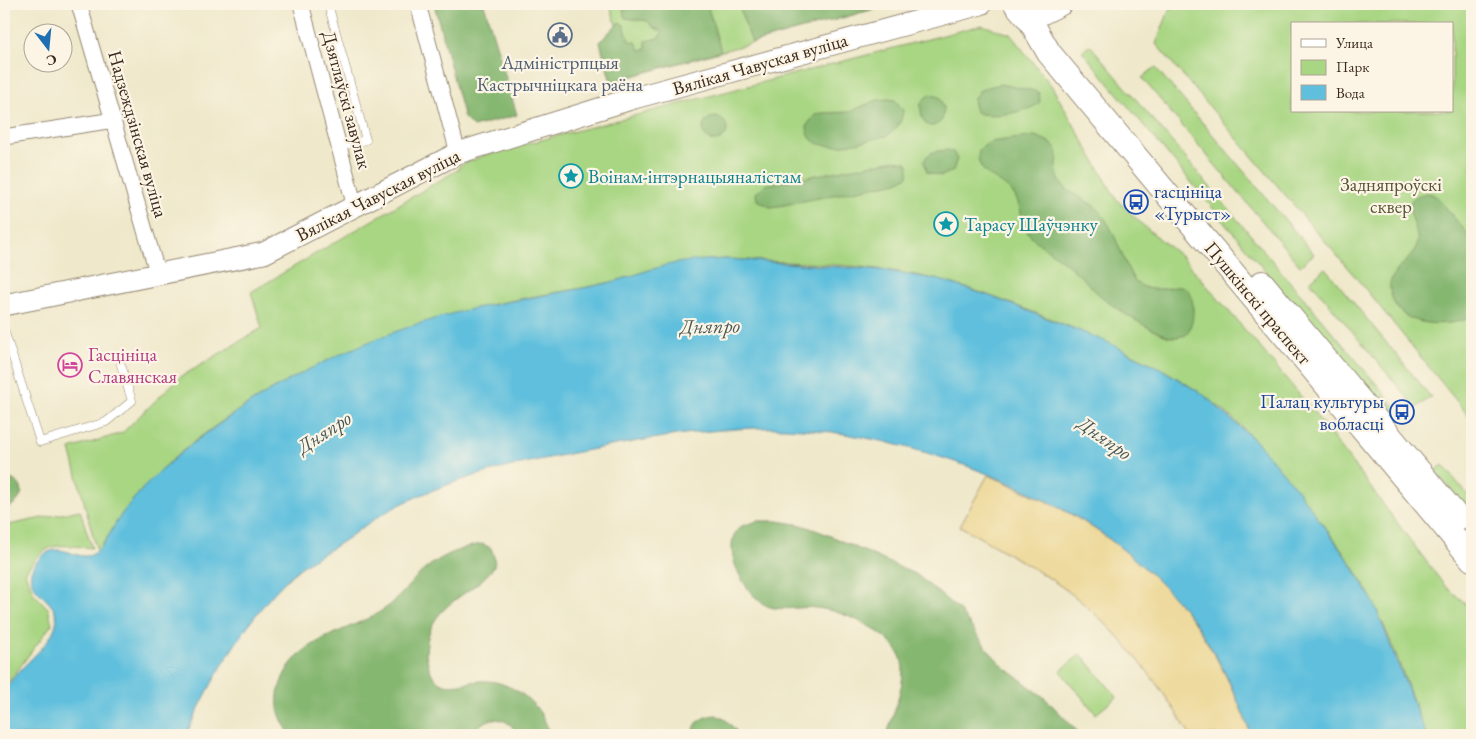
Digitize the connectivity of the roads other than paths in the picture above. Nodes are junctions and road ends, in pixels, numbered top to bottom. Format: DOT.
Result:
graph roads {
  1 [pos="79,4"];
  2 [pos="300,4"];
  3 [pos="328,4"];
  4 [pos="418,4"];
  5 [pos="981,4"];
  6 [pos="1062,4"];
  7 [pos="1023,12"];
  8 [pos="114,120"];
  9 [pos="4,138"];
  10 [pos="338,147"];
  11 [pos="458,153"];
  12 [pos="355,207"];
  13 [pos="158,275"];
  14 [pos="4,305"];
  15 [pos="4,330"];
  16 [pos="6,349"];
  17 [pos="121,365"];
  18 [pos="1472,535"];
  19 [pos="1472,559"];
  1 -- 8 [label="street, Надзеждзінская вуліца"];
  2 -- 10 [label="street, Дзятлаўскі завулак"];
  3 -- 10 [label="lane"];
  4 -- 11 [label="street"];
  5 -- 11 [label="main road, Вялікая Чавуская вуліца"];
  6 -- 7 [label="main road"];
  7 -- 18 [label="main road, Пушкінскі праспект"];
  7 -- 19 [label="main road, Пушкінскі праспект"];
  8 -- 9 [label="street"];
  8 -- 13 [label="street, Надзеждзінская вуліца"];
  10 -- 12 [label="street, Дзятлаўскі завулак"];
  11 -- 12 [label="main road, Вялікая Чавуская вуліца"];
  12 -- 13 [label="main road, Вялікая Чавуская вуліца"];
  13 -- 14 [label="main road, Вялікая Чавуская вуліца"];
  15 -- 16 [label="lane"];
  16 -- 17 [label="lane"];
}
